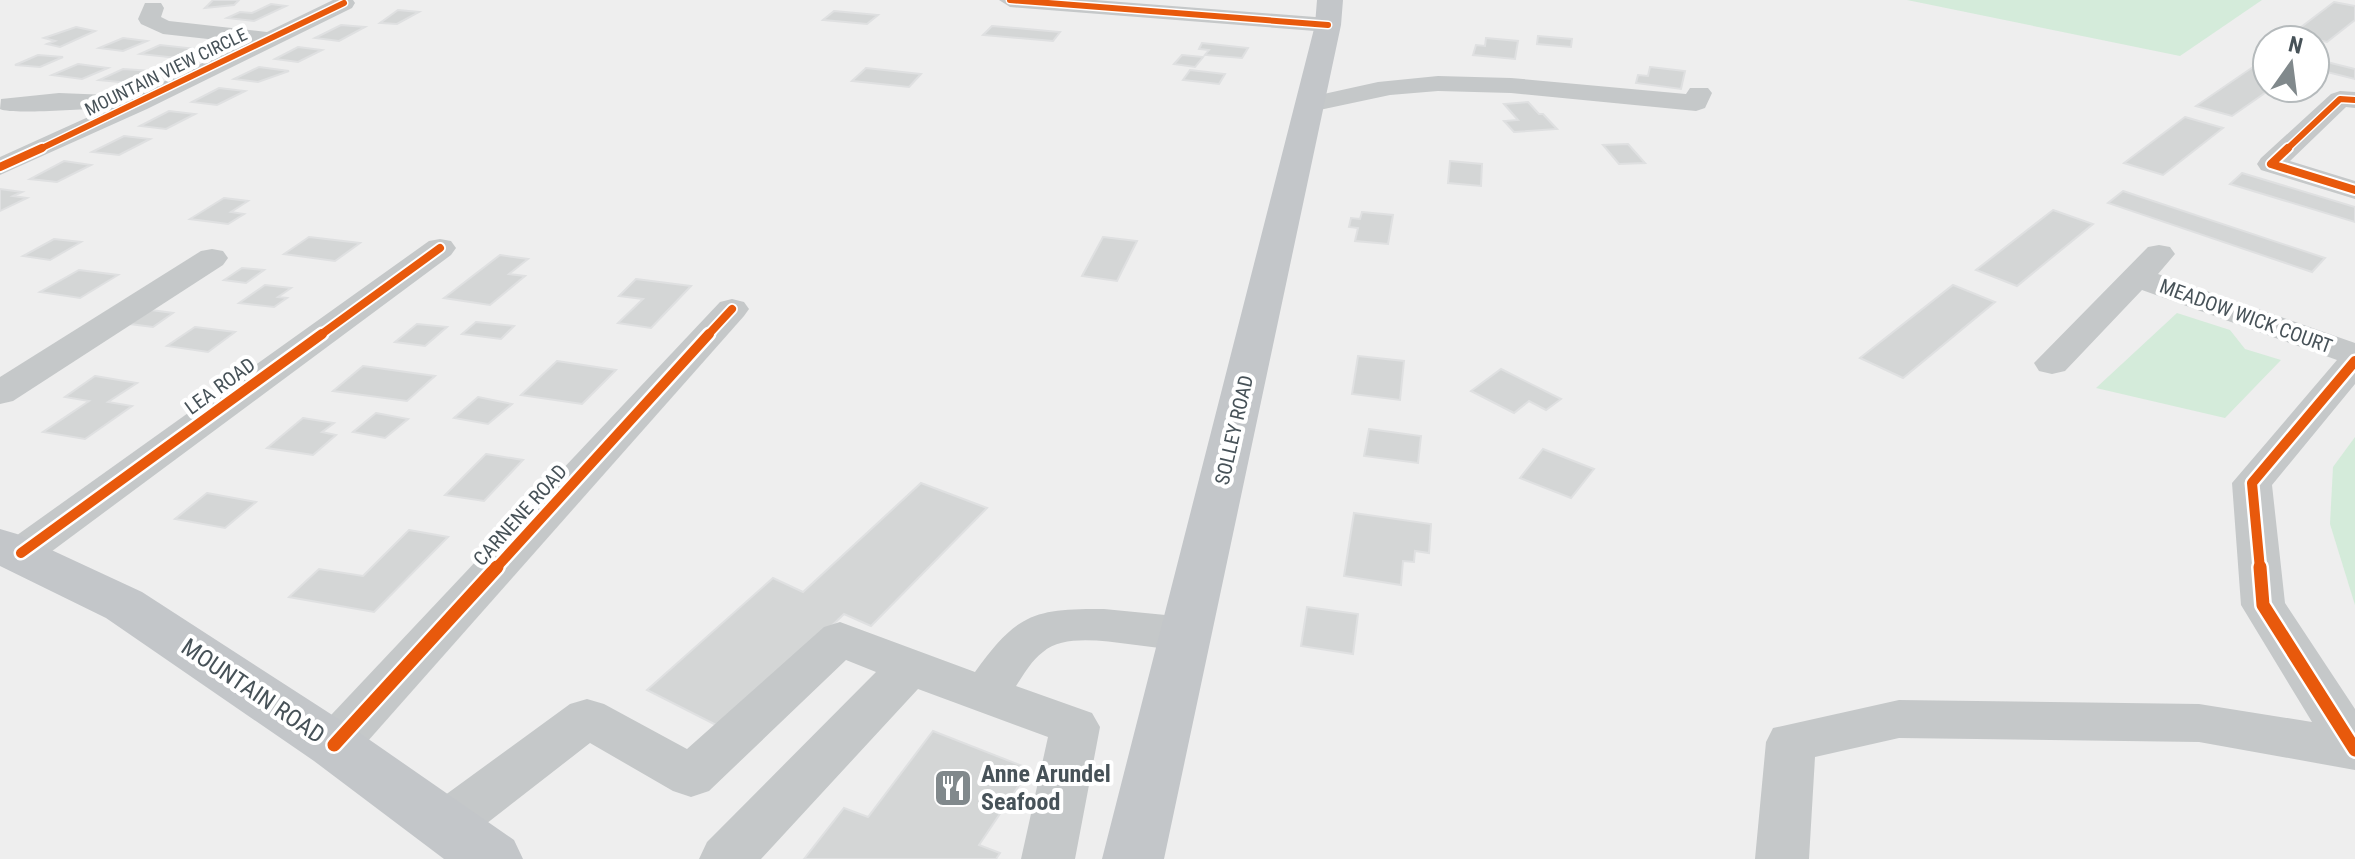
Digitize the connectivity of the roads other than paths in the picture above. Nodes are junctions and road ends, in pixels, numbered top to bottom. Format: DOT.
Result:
graph roads {
  1 [pos="1010,0"];
  2 [pos="344,3"];
  3 [pos="153,8"];
  4 [pos="1329,12"];
  5 [pos="270,39"];
  6 [pos="1699,93"];
  7 [pos="2355,100"];
  8 [pos="138,104"];
  9 [pos="1310,104"];
  10 [pos="10,105"];
  11 [pos="2324,113"];
  12 [pos="2355,118"];
  13 [pos="0,167"];
  14 [pos="2355,190"];
  15 [pos="440,248"];
  16 [pos="212,258"];
  17 [pos="732,309"];
  18 [pos="2355,358"];
  19 [pos="2052,363"];
  20 [pos="0,393"];
  21 [pos="11,550"];
  22 [pos="1186,634"];
  23 [pos="910,667"];
  24 [pos="985,694"];
  25 [pos="334,745"];
  26 [pos="2355,750"];
  27 [pos="468,842"];
  28 [pos="726,859"];
  29 [pos="1048,859"];
  30 [pos="1133,859"];
  31 [pos="1782,859"];
  1 -- 4 [label="street"];
  2 -- 5 [label="street, MOUNTAIN VIEW CIRCLE"];
  3 -- 5 [label="street"];
  4 -- 9 [label="main road, SOLLEY ROAD"];
  5 -- 8 [label="street, MOUNTAIN VIEW CIRCLE"];
  6 -- 9 [label="street"];
  7 -- 11 [label="street"];
  8 -- 10 [label="street"];
  8 -- 13 [label="street, MOUNTAIN VIEW CIRCLE"];
  9 -- 22 [label="main road, SOLLEY ROAD"];
  11 -- 12 [label="street"];
  11 -- 14 [label="street"];
  15 -- 21 [label="street, LEA ROAD"];
  16 -- 20 [label="street"];
  17 -- 25 [label="street, CARNENE ROAD"];
  18 -- 19 [label="street, MEADOW WICK COURT"];
  18 -- 26 [label="street"];
  21 -- 25 [label="main road, MOUNTAIN ROAD"];
  22 -- 24 [label="street"];
  22 -- 30 [label="main road, SOLLEY ROAD"];
  23 -- 24 [label="street"];
  23 -- 27 [label="street"];
  23 -- 28 [label="street"];
  24 -- 29 [label="street"];
  25 -- 27 [label="main road, MOUNTAIN ROAD"];
  26 -- 31 [label="street"];
}
